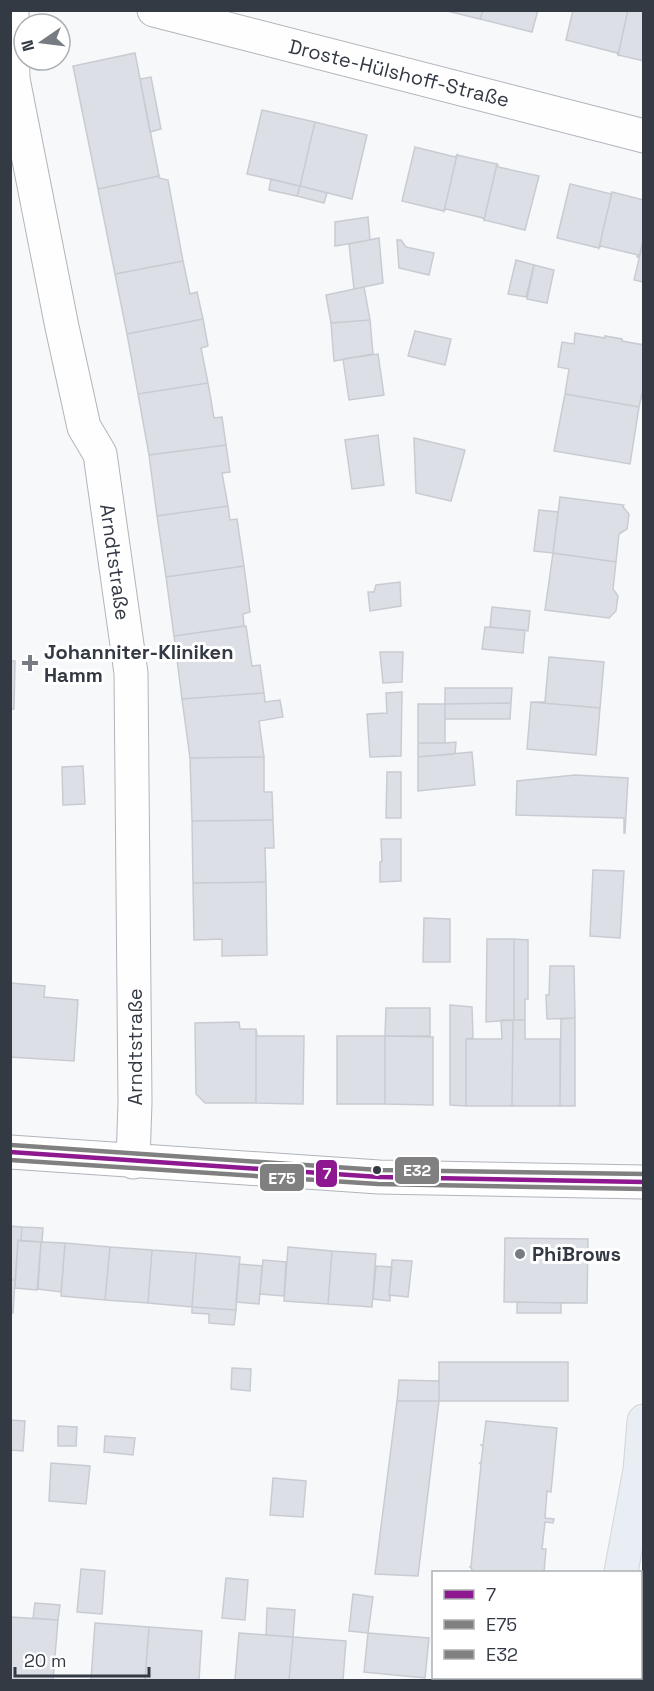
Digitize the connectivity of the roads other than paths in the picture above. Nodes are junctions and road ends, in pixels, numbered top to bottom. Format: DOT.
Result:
graph roads {
  1 [pos="12,10"];
  2 [pos="154,10"];
  3 [pos="644,136"];
  4 [pos="10,1152"];
  5 [pos="133,1162"];
  6 [pos="644,1182"];
  7 [pos="644,1421"];
  8 [pos="621,1571"];
  1 -- 5 [label="street, Arndtstraße"];
  2 -- 3 [label="street, Droste-Hülshoff-Straße"];
  4 -- 5 [label="street"];
  5 -- 6 [label="street"];
  7 -- 8 [label="main road"];
}
